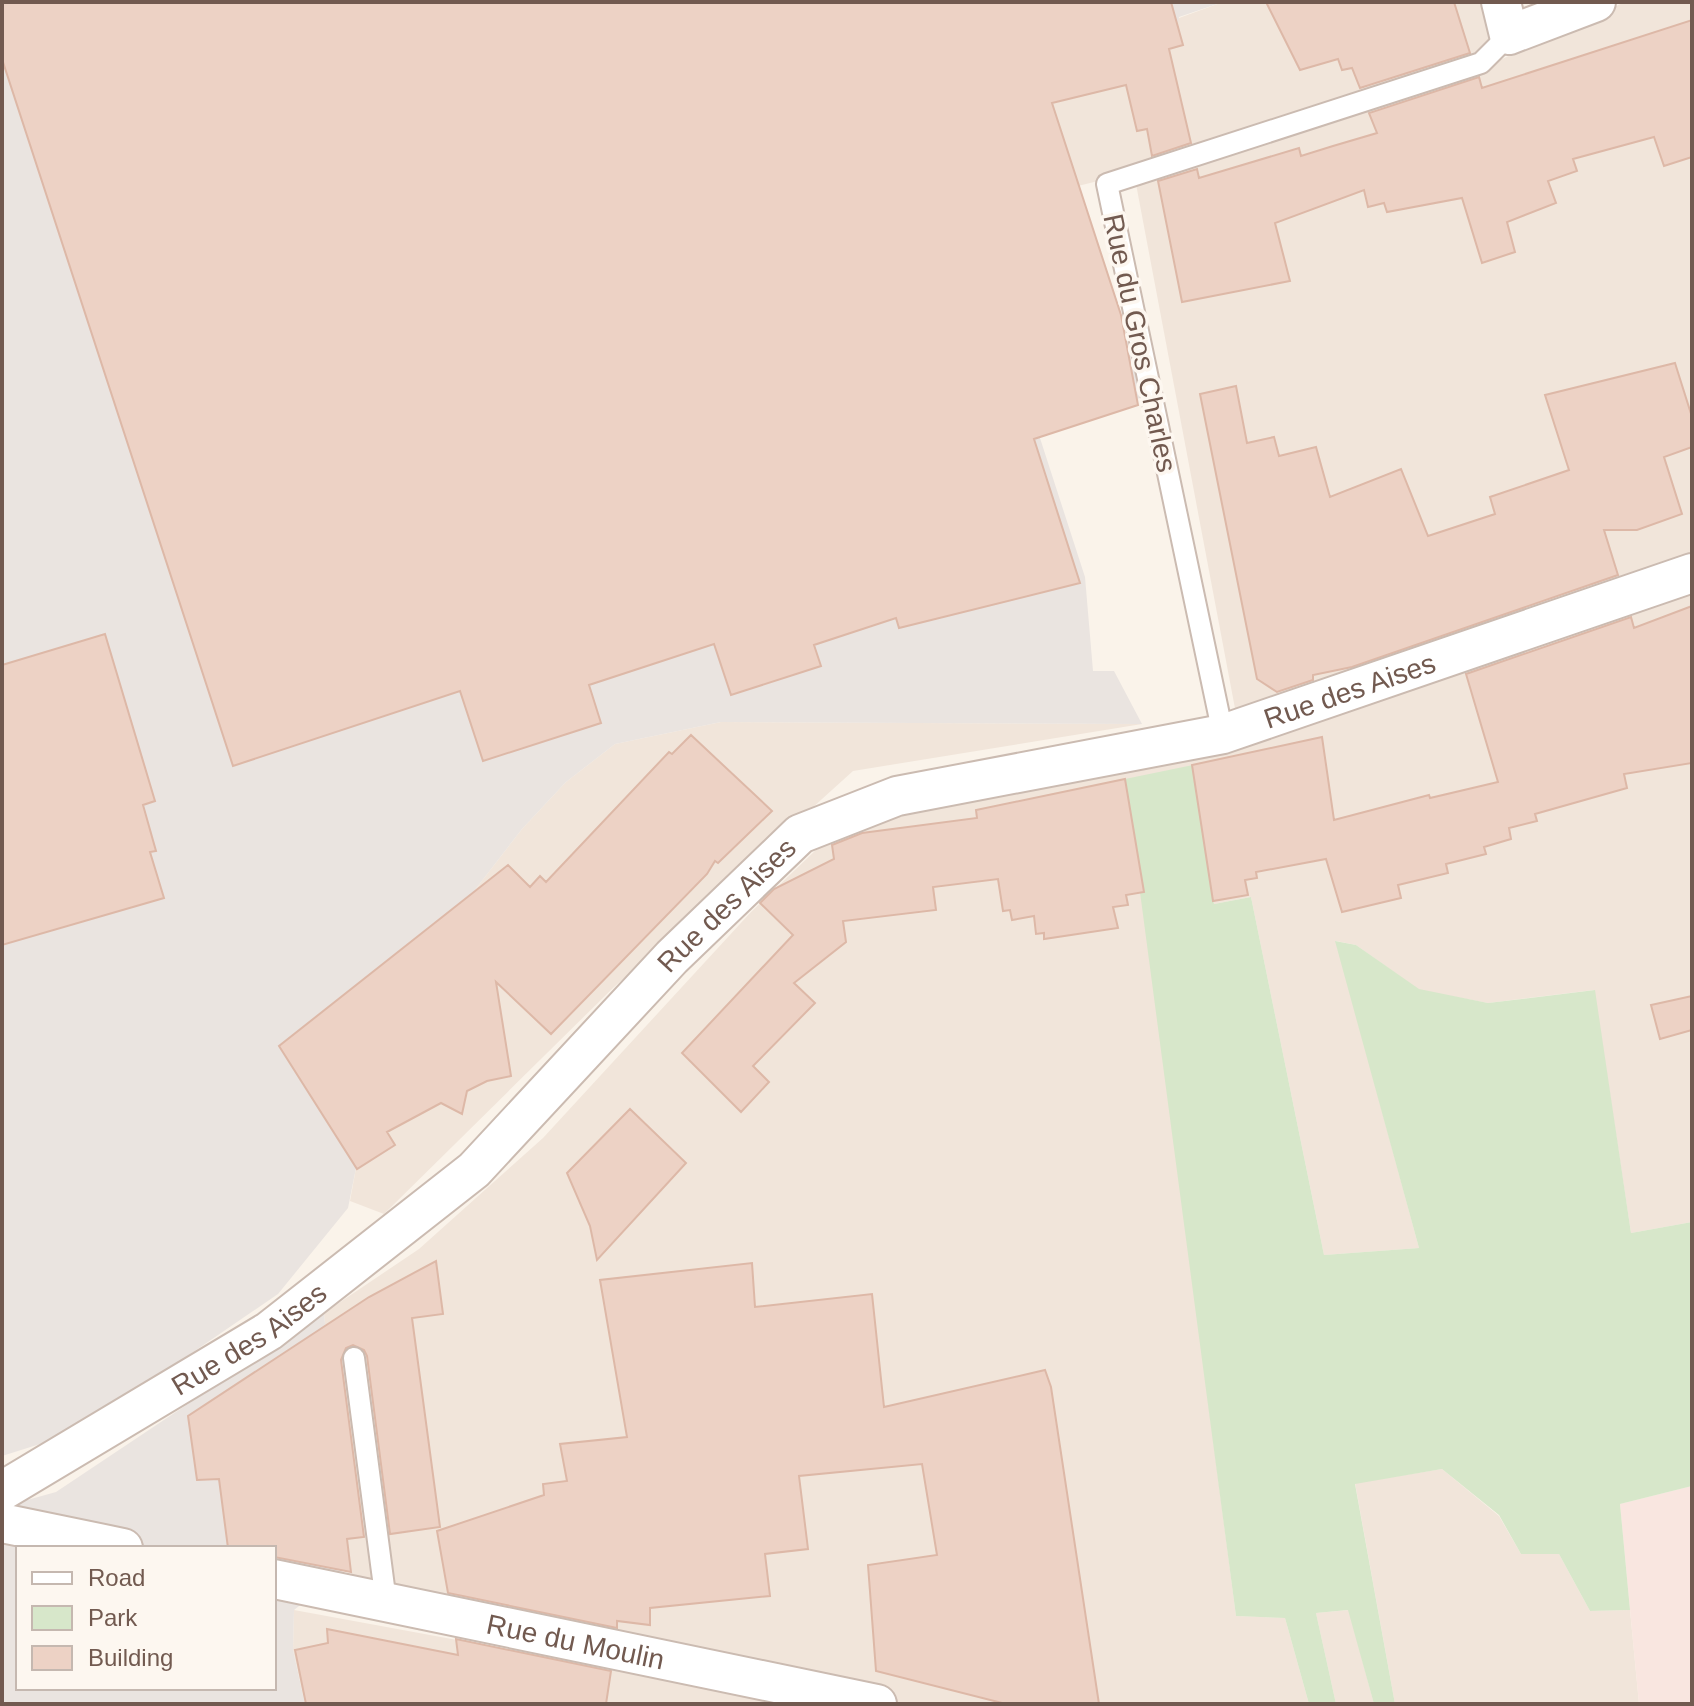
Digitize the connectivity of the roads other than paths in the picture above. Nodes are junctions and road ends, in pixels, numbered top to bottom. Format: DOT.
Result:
graph roads {
  1 [pos="1596,2"];
  2 [pos="1505,19"];
  3 [pos="1692,573"];
  4 [pos="1223,734"];
  5 [pos="354,1358"];
  6 [pos="2,1491"];
  7 [pos="2,1523"];
  8 [pos="113,1546"];
  9 [pos="276,1579"];
  10 [pos="386,1602"];
  11 [pos="877,1704"];
  1 -- 2 [label="street, Rue du Gros Charles"];
  2 -- 4 [label="lane, Rue du Gros Charles"];
  3 -- 4 [label="street, Rue des Aises"];
  4 -- 6 [label="street, Rue des Aises"];
  5 -- 10 [label="lane"];
  7 -- 8 [label="street"];
  9 -- 10 [label="street, Rue du Moulin"];
  10 -- 11 [label="street, Rue du Moulin"];
}
